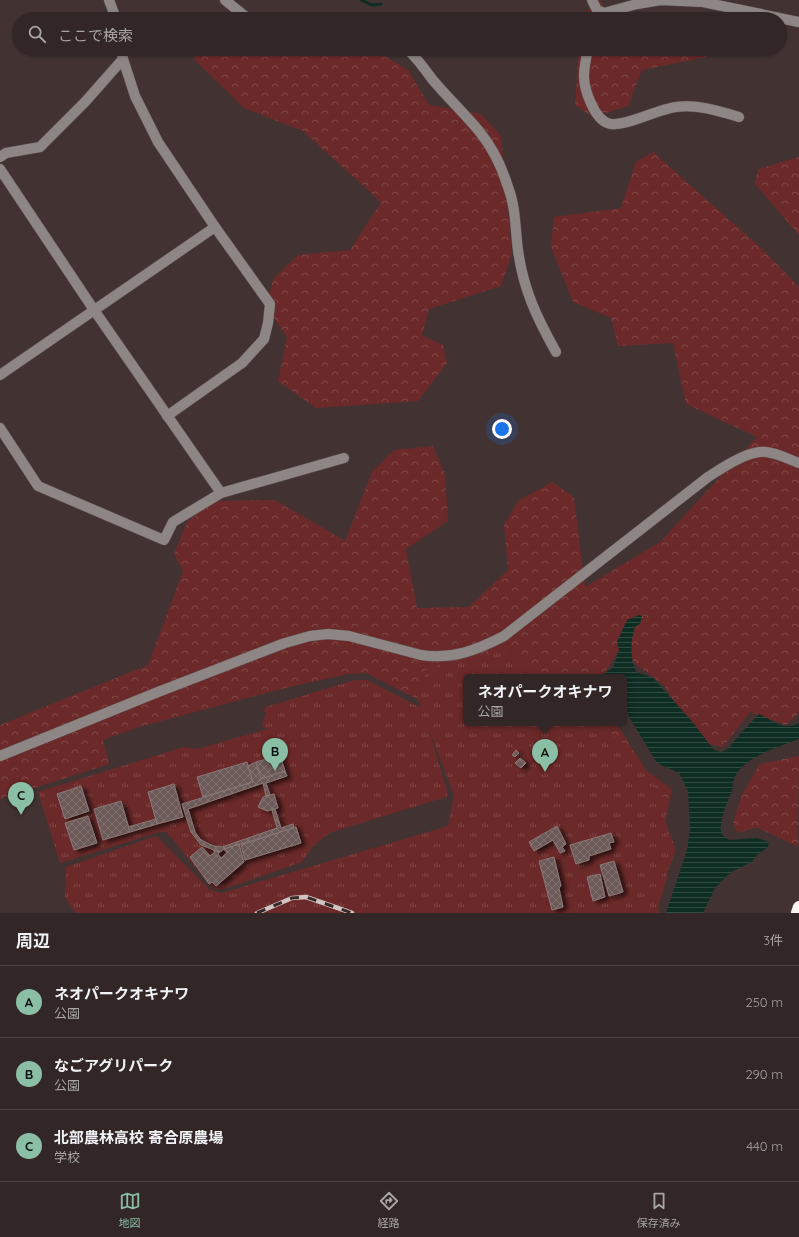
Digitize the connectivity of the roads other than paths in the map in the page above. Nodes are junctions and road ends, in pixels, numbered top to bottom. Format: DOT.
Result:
graph roads {
  1 [pos="109,0"];
  2 [pos="225,0"];
  3 [pos="592,0"];
  4 [pos="113,12"];
  5 [pos="241,12"];
  6 [pos="595,12"];
  7 [pos="608,12"];
  8 [pos="747,12"];
  9 [pos="787,20"];
  10 [pos="799,22"];
  11 [pos="120,56"];
  12 [pos="123,56"];
  13 [pos="415,56"];
  14 [pos="586,56"];
  15 [pos="739,117"];
  16 [pos="0,157"];
  17 [pos="0,169"];
  18 [pos="215,227"];
  19 [pos="94,310"];
  20 [pos="556,352"];
  21 [pos="0,375"];
  22 [pos="168,416"];
  23 [pos="0,428"];
  24 [pos="344,458"];
  25 [pos="799,463"];
  26 [pos="221,493"];
  27 [pos="0,756"];
  28 [pos="799,908"];
  29 [pos="797,913"];
  1 -- 4 [label="street"];
  2 -- 5 [label="street"];
  3 -- 6 [label="street"];
  7 -- 8 [label="street"];
  9 -- 10 [label="street"];
  11 -- 16 [label="street"];
  12 -- 18 [label="street"];
  13 -- 20 [label="street"];
  14 -- 15 [label="street"];
  17 -- 19 [label="street"];
  18 -- 19 [label="street"];
  18 -- 22 [label="street"];
  19 -- 21 [label="street"];
  19 -- 22 [label="street"];
  22 -- 26 [label="street"];
  23 -- 26 [label="street"];
  24 -- 26 [label="street"];
  25 -- 27 [label="street"];
  28 -- 29 [label="highway"];
}
